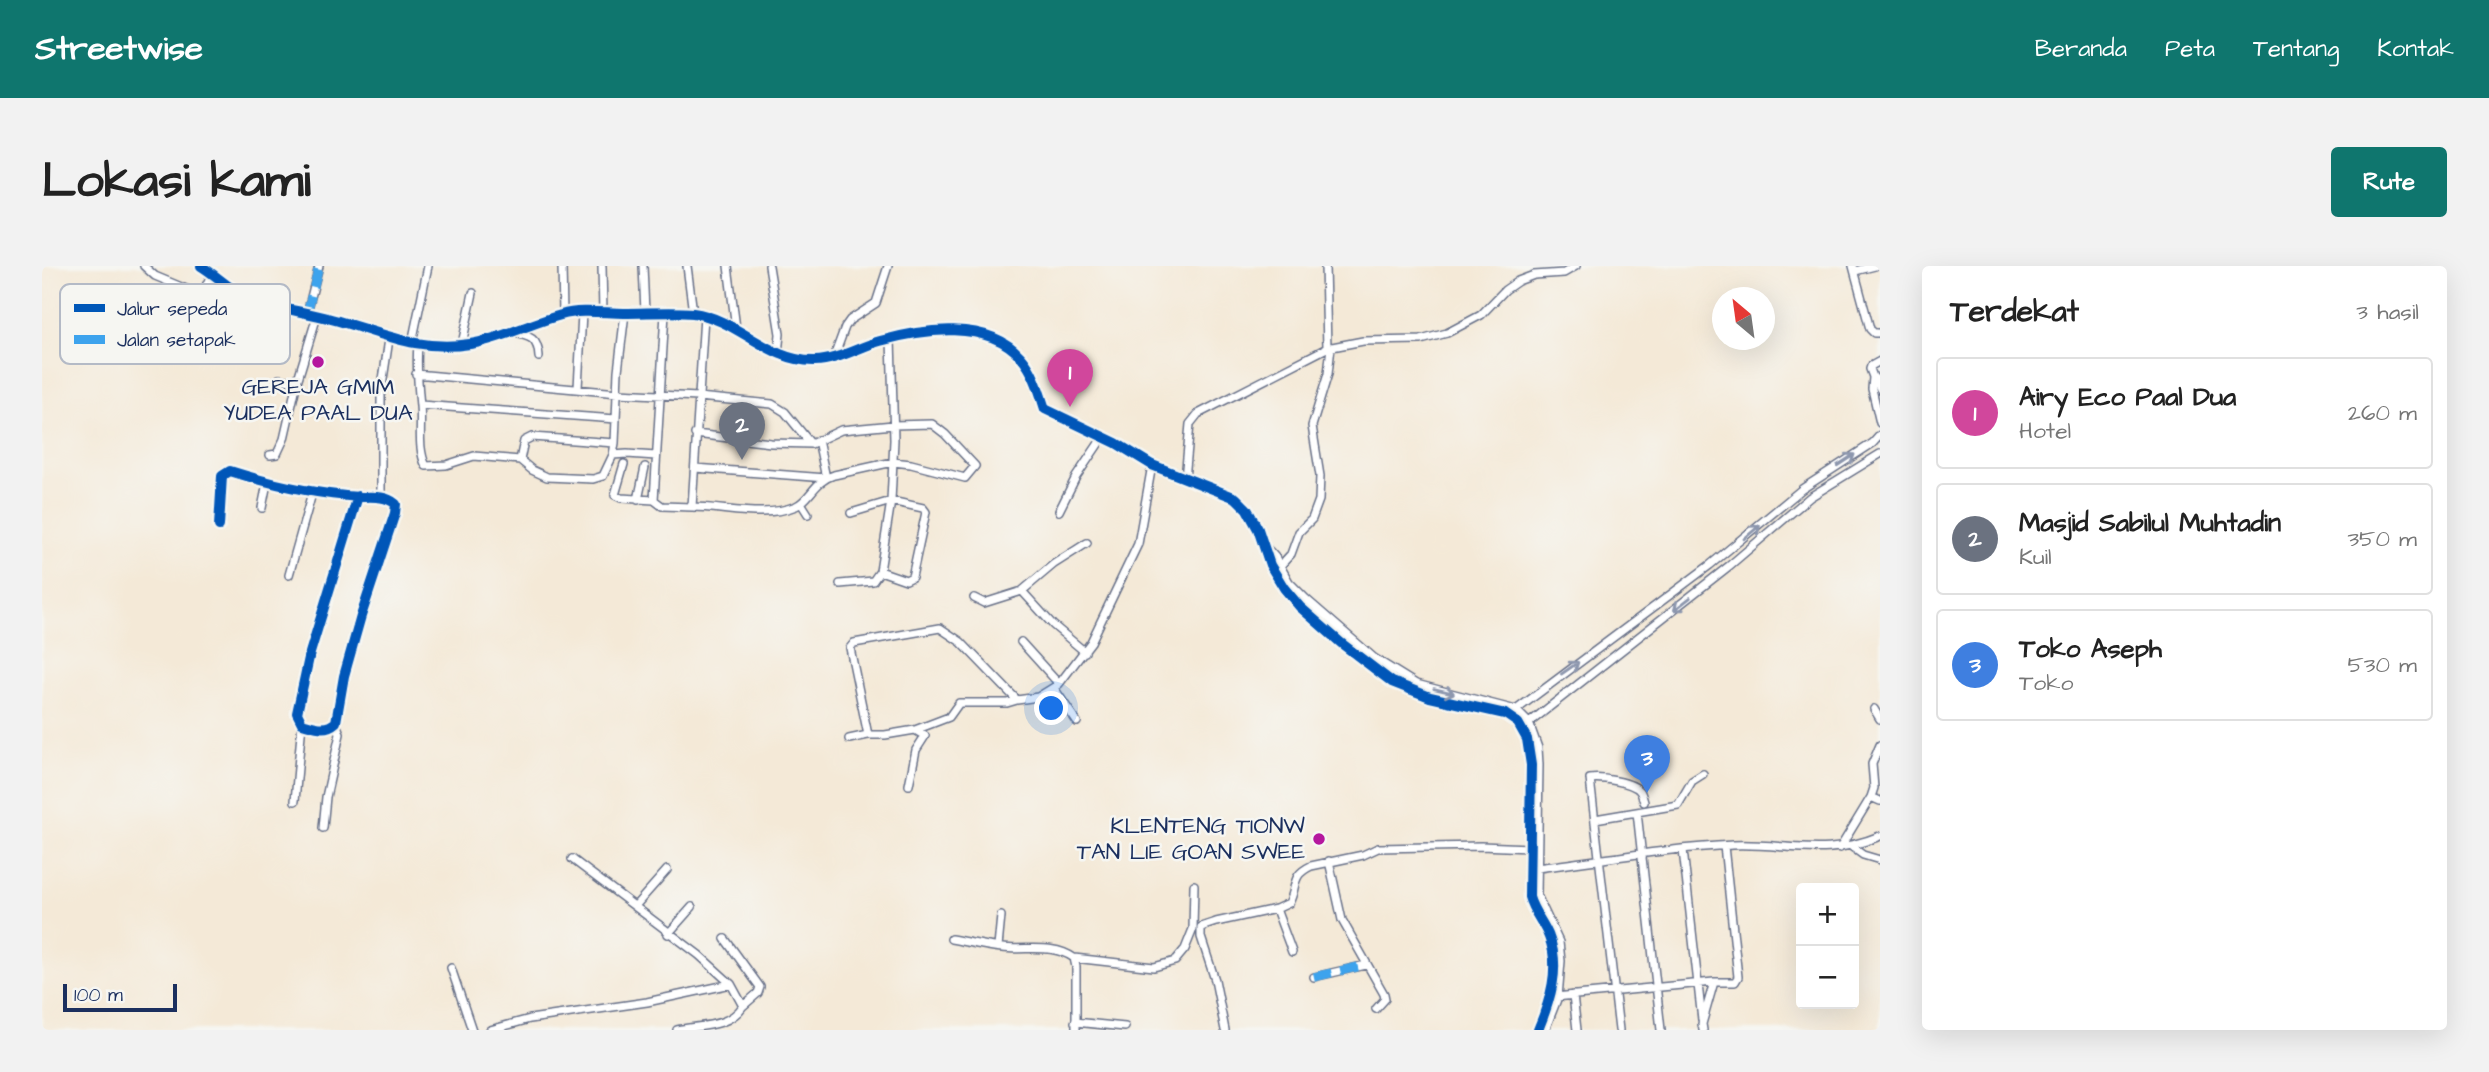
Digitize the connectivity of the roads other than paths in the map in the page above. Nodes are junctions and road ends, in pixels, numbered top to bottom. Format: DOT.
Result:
graph roads {
  1 [pos="144,266"];
  2 [pos="201,266"];
  3 [pos="319,266"];
  4 [pos="428,266"];
  5 [pos="562,266"];
  6 [pos="602,266"];
  7 [pos="643,266"];
  8 [pos="687,266"];
  9 [pos="727,266"];
  10 [pos="769,266"];
  11 [pos="888,266"];
  12 [pos="1325,266"];
  13 [pos="1576,266"];
  14 [pos="1875,266"];
  15 [pos="1854,269"];
  16 [pos="212,273"];
  17 [pos="173,284"];
  18 [pos="207,284"];
  19 [pos="226,284"];
  20 [pos="473,293"];
  21 [pos="290,309"];
  22 [pos="645,312"];
  23 [pos="307,313"];
  24 [pos="582,313"];
  25 [pos="603,313"];
  26 [pos="625,313"];
  27 [pos="665,313"];
  28 [pos="693,313"];
  29 [pos="563,314"];
  30 [pos="317,316"];
  31 [pos="704,316"];
  32 [pos="736,328"];
  33 [pos="509,332"];
  34 [pos="1880,333"];
  35 [pos="389,339"];
  36 [pos="891,339"];
  37 [pos="415,344"];
  38 [pos="462,344"];
  39 [pos="1329,347"];
  40 [pos="778,354"];
  41 [pos="539,357"];
  42 [pos="834,357"];
  43 [pos="1880,361"];
  44 [pos="416,374"];
  45 [pos="1873,377"];
  46 [pos="279,379"];
  47 [pos="297,382"];
  48 [pos="578,388"];
  49 [pos="1880,389"];
  50 [pos="618,393"];
  51 [pos="660,394"];
  52 [pos="698,397"];
  53 [pos="420,405"];
  54 [pos="616,419"];
  55 [pos="1880,423"];
  56 [pos="893,425"];
  57 [pos="695,434"];
  58 [pos="1880,435"];
  59 [pos="1103,437"];
  60 [pos="815,442"];
  61 [pos="615,443"];
  62 [pos="1880,454"];
  63 [pos="270,455"];
  64 [pos="613,455"];
  65 [pos="656,456"];
  66 [pos="520,460"];
  67 [pos="893,462"];
  68 [pos="624,464"];
  69 [pos="1152,465"];
  70 [pos="645,467"];
  71 [pos="695,468"];
  72 [pos="826,478"];
  73 [pos="1185,479"];
  74 [pos="267,483"];
  75 [pos="1802,489"];
  76 [pos="313,490"];
  77 [pos="358,496"];
  78 [pos="381,497"];
  79 [pos="1810,497"];
  80 [pos="638,500"];
  81 [pos="654,500"];
  82 [pos="891,501"];
  83 [pos="801,503"];
  84 [pos="692,507"];
  85 [pos="262,508"];
  86 [pos="1059,511"];
  87 [pos="851,513"];
  88 [pos="808,514"];
  89 [pos="219,526"];
  90 [pos="1087,543"];
  91 [pos="1262,543"];
  92 [pos="1280,566"];
  93 [pos="880,571"];
  94 [pos="289,575"];
  95 [pos="840,584"];
  96 [pos="1022,591"];
  97 [pos="974,598"];
  98 [pos="1325,616"];
  99 [pos="1319,623"];
  100 [pos="1021,642"];
  101 [pos="1085,652"];
  102 [pos="1056,686"];
  103 [pos="1017,700"];
  104 [pos="1874,709"];
  105 [pos="1516,710"];
  106 [pos="1880,719"];
  107 [pos="336,722"];
  108 [pos="1077,722"];
  109 [pos="302,723"];
  110 [pos="1529,723"];
  111 [pos="915,730"];
  112 [pos="868,735"];
  113 [pos="849,739"];
  114 [pos="1880,745"];
  115 [pos="1703,774"];
  116 [pos="909,785"];
  117 [pos="1871,797"];
  118 [pos="295,801"];
  119 [pos="1880,801"];
  120 [pos="1644,802"];
  121 [pos="1637,812"];
  122 [pos="1595,819"];
  123 [pos="323,828"];
  124 [pos="1880,836"];
  125 [pos="1724,846"];
  126 [pos="1852,846"];
  127 [pos="1530,848"];
  128 [pos="1840,848"];
  129 [pos="1683,850"];
  130 [pos="1642,855"];
  131 [pos="572,859"];
  132 [pos="1600,860"];
  133 [pos="1880,860"];
  134 [pos="1329,861"];
  135 [pos="1537,868"];
  136 [pos="667,870"];
  137 [pos="1194,885"];
  138 [pos="636,905"];
  139 [pos="691,908"];
  140 [pos="1276,909"];
  141 [pos="1001,916"];
  142 [pos="668,934"];
  143 [pos="725,939"];
  144 [pos="951,939"];
  145 [pos="998,947"];
  146 [pos="1292,951"];
  147 [pos="1074,958"];
  148 [pos="1366,965"];
  149 [pos="451,968"];
  150 [pos="1314,977"];
  151 [pos="1714,982"];
  152 [pos="731,984"];
  153 [pos="1698,984"];
  154 [pos="1656,989"];
  155 [pos="1615,993"];
  156 [pos="1573,995"];
  157 [pos="1555,997"];
  158 [pos="743,1006"];
  159 [pos="1376,1009"];
  160 [pos="1075,1026"];
  161 [pos="1125,1027"];
  162 [pos="1703,1027"];
  163 [pos="472,1030"];
  164 [pos="490,1030"];
  165 [pos="677,1030"];
  166 [pos="1225,1030"];
  167 [pos="1538,1030"];
  168 [pos="1545,1030"];
  169 [pos="1577,1030"];
  170 [pos="1619,1030"];
  171 [pos="1661,1030"];
  1 -- 17 [label="street"];
  2 -- 16 [label="street"];
  3 -- 23 [label="street"];
  4 -- 37 [label="street"];
  5 -- 29 [label="street"];
  6 -- 25 [label="street"];
  7 -- 22 [label="street"];
  8 -- 28 [label="street"];
  9 -- 32 [label="street"];
  10 -- 40 [label="street"];
  11 -- 42 [label="street"];
  12 -- 39 [label="street"];
  13 -- 39 [label="street"];
  14 -- 15 [label="street"];
  15 -- 34 [label="street"];
  16 -- 18 [label="street"];
  16 -- 19 [label="street"];
  20 -- 38 [label="street"];
  21 -- 23 [label="street"];
  22 -- 26 [label="street"];
  22 -- 27 [label="street"];
  23 -- 30 [label="street"];
  24 -- 25 [label="street"];
  24 -- 29 [label="street"];
  24 -- 48 [label="street"];
  25 -- 26 [label="street"];
  26 -- 50 [label="street"];
  27 -- 28 [label="street"];
  27 -- 51 [label="street"];
  28 -- 31 [label="street"];
  29 -- 33 [label="street"];
  30 -- 35 [label="street"];
  30 -- 47 [label="street"];
  31 -- 32 [label="street"];
  31 -- 52 [label="street"];
  32 -- 40 [label="street"];
  33 -- 38 [label="street"];
  33 -- 41 [label="street"];
  35 -- 37 [label="street"];
  35 -- 78 [label="street"];
  36 -- 42 [label="street"];
  36 -- 56 [label="street"];
  36 -- 59 [label="street"];
  37 -- 38 [label="street"];
  37 -- 44 [label="street"];
  39 -- 73 [label="street"];
  39 -- 92 [label="street"];
  40 -- 42 [label="street"];
  43 -- 45 [label="street"];
  44 -- 48 [label="street"];
  44 -- 53 [label="street"];
  45 -- 49 [label="street"];
  45 -- 55 [label="street"];
  46 -- 47 [label="street"];
  47 -- 63 [label="street"];
  48 -- 50 [label="street"];
  50 -- 51 [label="street"];
  50 -- 54 [label="street"];
  51 -- 52 [label="street"];
  51 -- 65 [label="street"];
  52 -- 57 [label="street"];
  52 -- 60 [label="street"];
  53 -- 54 [label="street"];
  53 -- 66 [label="street"];
  54 -- 61 [label="street"];
  56 -- 60 [label="street"];
  56 -- 67 [label="street"];
  56 -- 67 [label="street"];
  57 -- 60 [label="street"];
  57 -- 71 [label="street"];
  75 -- 58 [label="street, one-way"];
  59 -- 69 [label="street"];
  59 -- 86 [label="street"];
  60 -- 72 [label="street"];
  61 -- 64 [label="street"];
  61 -- 66 [label="street"];
  62 -- 79 [label="street"];
  64 -- 65 [label="street"];
  64 -- 66 [label="street"];
  65 -- 81 [label="street"];
  67 -- 72 [label="street"];
  67 -- 82 [label="street"];
  68 -- 80 [label="street"];
  69 -- 73 [label="street"];
  69 -- 101 [label="street"];
  70 -- 80 [label="street"];
  71 -- 72 [label="street"];
  71 -- 84 [label="street"];
  72 -- 83 [label="street"];
  73 -- 91 [label="street"];
  74 -- 76 [label="street"];
  74 -- 85 [label="street"];
  74 -- 89 [label="street"];
  75 -- 79 [label="street"];
  105 -- 75 [label="street, one-way"];
  76 -- 77 [label="street"];
  76 -- 94 [label="street"];
  77 -- 78 [label="street"];
  77 -- 109 [label="street"];
  78 -- 107 [label="street"];
  79 -- 110 [label="street, one-way"];
  80 -- 81 [label="street"];
  81 -- 84 [label="street"];
  82 -- 87 [label="street"];
  82 -- 93 [label="street"];
  82 -- 93 [label="street"];
  83 -- 84 [label="street"];
  83 -- 88 [label="street"];
  90 -- 96 [label="street"];
  91 -- 92 [label="street"];
  91 -- 99 [label="street"];
  92 -- 98 [label="street"];
  93 -- 95 [label="street"];
  96 -- 97 [label="street"];
  96 -- 101 [label="street"];
  98 -- 99 [label="street"];
  98 -- 105 [label="street, one-way"];
  99 -- 127 [label="street"];
  100 -- 102 [label="street"];
  101 -- 102 [label="street"];
  102 -- 103 [label="street"];
  102 -- 108 [label="street"];
  103 -- 111 [label="street"];
  103 -- 112 [label="street"];
  104 -- 106 [label="street"];
  105 -- 110 [label="street"];
  107 -- 109 [label="street"];
  107 -- 123 [label="street"];
  109 -- 118 [label="street"];
  110 -- 135 [label="street"];
  111 -- 112 [label="street"];
  111 -- 116 [label="street"];
  112 -- 113 [label="street"];
  114 -- 117 [label="street"];
  115 -- 121 [label="street"];
  117 -- 119 [label="street"];
  117 -- 128 [label="street"];
  120 -- 122 [label="street"];
  121 -- 122 [label="street"];
  121 -- 130 [label="street"];
  122 -- 132 [label="street"];
  124 -- 126 [label="street"];
  125 -- 128 [label="street"];
  125 -- 129 [label="street"];
  125 -- 151 [label="street"];
  126 -- 128 [label="street"];
  126 -- 133 [label="street"];
  127 -- 134 [label="street"];
  127 -- 157 [label="street"];
  129 -- 130 [label="street"];
  129 -- 153 [label="street"];
  130 -- 132 [label="street"];
  130 -- 154 [label="street"];
  131 -- 138 [label="street"];
  132 -- 135 [label="street"];
  132 -- 155 [label="street"];
  134 -- 140 [label="street"];
  134 -- 148 [label="street"];
  135 -- 157 [label="street"];
  136 -- 138 [label="street"];
  137 -- 147 [label="street"];
  138 -- 142 [label="street"];
  139 -- 142 [label="street"];
  140 -- 146 [label="street"];
  140 -- 166 [label="street"];
  141 -- 145 [label="street"];
  142 -- 152 [label="street"];
  143 -- 158 [label="street"];
  144 -- 145 [label="street"];
  145 -- 147 [label="street"];
  147 -- 160 [label="street"];
  148 -- 150 [label="street"];
  148 -- 159 [label="street"];
  149 -- 163 [label="street"];
  151 -- 153 [label="street"];
  151 -- 162 [label="street"];
  152 -- 158 [label="street"];
  152 -- 164 [label="street"];
  153 -- 154 [label="street"];
  153 -- 162 [label="street"];
  154 -- 155 [label="street"];
  154 -- 171 [label="street"];
  155 -- 156 [label="street"];
  155 -- 170 [label="street"];
  156 -- 157 [label="street"];
  156 -- 169 [label="street"];
  157 -- 167 [label="street"];
  157 -- 168 [label="street"];
  158 -- 165 [label="street"];
  160 -- 161 [label="street"];
}
